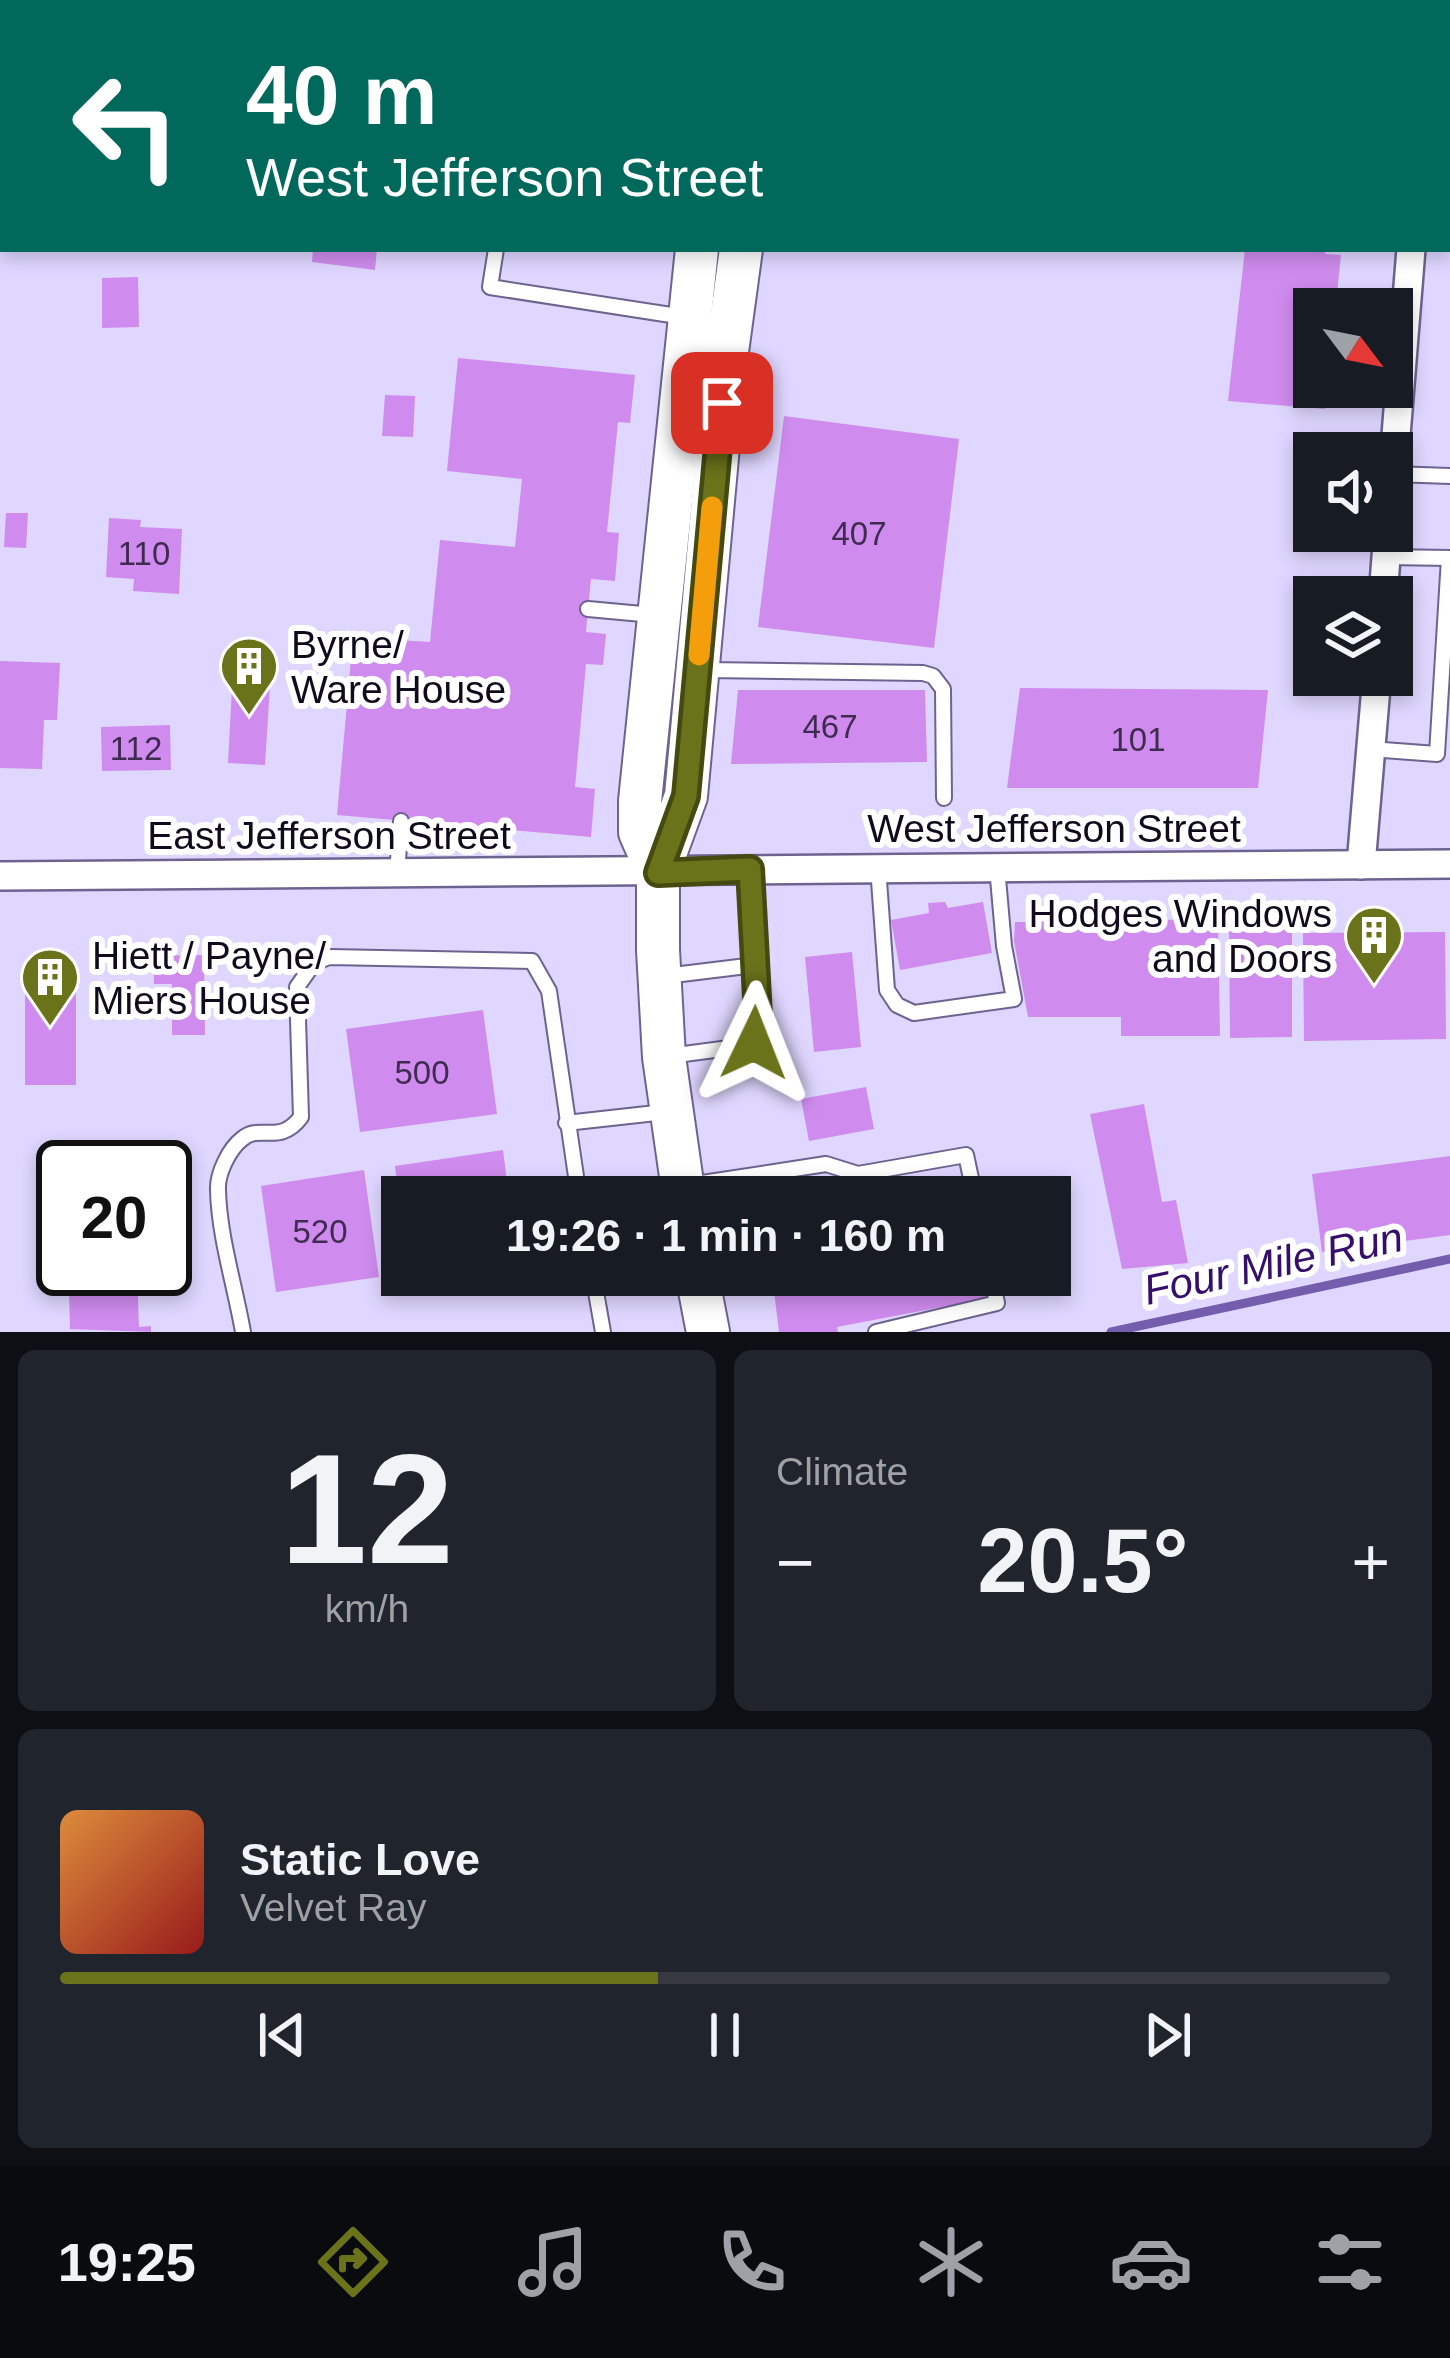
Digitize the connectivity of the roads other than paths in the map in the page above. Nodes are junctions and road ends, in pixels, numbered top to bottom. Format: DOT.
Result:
graph roads {
  1 [pos="496,252"];
  2 [pos="698,252"];
  3 [pos="742,252"];
  4 [pos="1411,252"];
  5 [pos="687,318"];
  6 [pos="1396,432"];
  7 [pos="1413,475"];
  8 [pos="1450,476"];
  9 [pos="1413,550"];
  10 [pos="1450,558"];
  11 [pos="588,609"];
  12 [pos="658,616"];
  13 [pos="653,669"];
  14 [pos="697,670"];
  15 [pos="1374,696"];
  16 [pos="1370,749"];
  17 [pos="944,798"];
  18 [pos="401,821"];
  19 [pos="1450,864"];
  20 [pos="1361,865"];
  21 [pos="878,867"];
  22 [pos="997,867"];
  23 [pos="750,869"];
  24 [pos="397,873"];
  25 [pos="658,873"];
  26 [pos="0,875"];
  27 [pos="755,965"];
  28 [pos="658,977"];
  29 [pos="664,1057"];
  30 [pos="670,1112"];
  31 [pos="566,1123"];
  32 [pos="857,1174"];
  33 [pos="575,1176"];
  34 [pos="681,1176"];
  35 [pos="762,1176"];
  36 [pos="970,1176"];
  37 [pos="596,1296"];
  38 [pos="702,1296"];
  39 [pos="996,1296"];
  40 [pos="243,1332"];
  41 [pos="603,1332"];
  42 [pos="708,1332"];
  43 [pos="876,1332"];
  1 -- 5 [label="lane"];
  2 -- 5 [label="main road"];
  3 -- 14 [label="main road"];
  4 -- 6 [label="street"];
  5 -- 12 [label="main road"];
  7 -- 8 [label="lane"];
  9 -- 10 [label="lane"];
  10 -- 16 [label="lane"];
  11 -- 12 [label="lane"];
  12 -- 13 [label="main road"];
  13 -- 14 [label="main road"];
  13 -- 25 [label="main road"];
  14 -- 17 [label="lane"];
  14 -- 25 [label="main road"];
  15 -- 16 [label="street"];
  16 -- 20 [label="street"];
  18 -- 24 [label="lane"];
  19 -- 20 [label="street, West Jefferson Street"];
  20 -- 22 [label="street, West Jefferson Street"];
  21 -- 22 [label="street, West Jefferson Street"];
  21 -- 22 [label="lane"];
  21 -- 23 [label="street, West Jefferson Street"];
  23 -- 25 [label="street, West Jefferson Street"];
  23 -- 27 [label="lane"];
  24 -- 25 [label="street, East Jefferson Street"];
  24 -- 26 [label="street, East Jefferson Street"];
  25 -- 28 [label="main road"];
  27 -- 28 [label="lane"];
  27 -- 29 [label="lane"];
  28 -- 29 [label="main road"];
  29 -- 30 [label="main road"];
  30 -- 31 [label="lane"];
  30 -- 34 [label="main road"];
  31 -- 33 [label="lane"];
  31 -- 40 [label="lane"];
  32 -- 35 [label="lane"];
  32 -- 36 [label="lane"];
  37 -- 41 [label="lane"];
  38 -- 42 [label="main road"];
  39 -- 43 [label="lane"];
}
